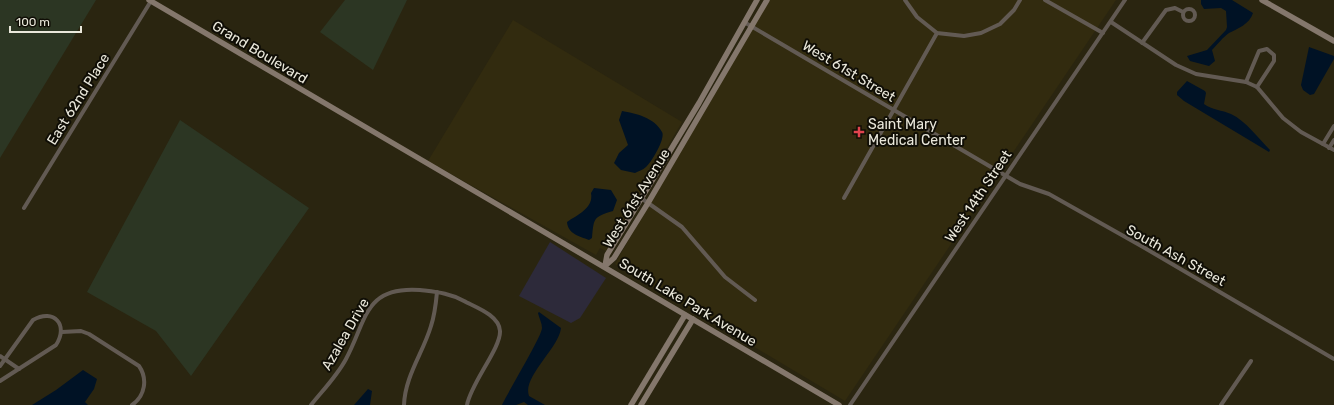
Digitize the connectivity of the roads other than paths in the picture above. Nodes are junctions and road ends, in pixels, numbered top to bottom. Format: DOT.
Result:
graph roads {
  1 [pos="757,0"];
  2 [pos="767,0"];
  3 [pos="905,0"];
  4 [pos="1020,0"];
  5 [pos="1045,0"];
  6 [pos="1125,0"];
  7 [pos="1262,0"];
  8 [pos="150,1"];
  9 [pos="1183,12"];
  10 [pos="744,22"];
  11 [pos="1111,22"];
  12 [pos="752,27"];
  13 [pos="1103,33"];
  14 [pos="937,34"];
  15 [pos="1334,41"];
  16 [pos="1142,43"];
  17 [pos="1246,82"];
  18 [pos="1257,87"];
  19 [pos="894,111"];
  20 [pos="358,125"];
  21 [pos="1334,126"];
  22 [pos="1334,140"];
  23 [pos="1323,144"];
  24 [pos="1330,148"];
  25 [pos="1334,150"];
  26 [pos="1005,174"];
  27 [pos="641,198"];
  28 [pos="844,198"];
  29 [pos="648,202"];
  30 [pos="24,208"];
  31 [pos="605,266"];
  32 [pos="437,292"];
  33 [pos="755,300"];
  34 [pos="685,315"];
  35 [pos="693,319"];
  36 [pos="62,332"];
  37 [pos="0,356"];
  38 [pos="4,359"];
  39 [pos="1334,359"];
  40 [pos="1251,361"];
  41 [pos="0,366"];
  42 [pos="19,369"];
  43 [pos="646,380"];
  44 [pos="0,381"];
  45 [pos="653,384"];
  46 [pos="132,405"];
  47 [pos="311,405"];
  48 [pos="404,405"];
  49 [pos="466,405"];
  50 [pos="631,405"];
  51 [pos="641,405"];
  52 [pos="840,405"];
  53 [pos="850,405"];
  54 [pos="1221,405"];
  1 -- 10 [label="main road, West 61st Avenue"];
  2 -- 12 [label="main road, West 61st Avenue"];
  3 -- 14 [label="street"];
  4 -- 14 [label="street"];
  5 -- 13 [label="street"];
  6 -- 11 [label="street, West 14th Street"];
  7 -- 15 [label="main road"];
  8 -- 20 [label="main road, Grand Boulevard"];
  8 -- 30 [label="street, East 62nd Place"];
  9 -- 16 [label="street"];
  10 -- 12 [label="street, West 61st Street"];
  10 -- 27 [label="main road, West 61st Avenue"];
  11 -- 13 [label="street, West 14th Street"];
  11 -- 16 [label="street"];
  12 -- 19 [label="street, West 61st Street"];
  12 -- 29 [label="main road, West 61st Avenue"];
  13 -- 26 [label="street, West 14th Street"];
  14 -- 19 [label="street"];
  16 -- 17 [label="street"];
  17 -- 18 [label="street"];
  17 -- 18 [label="street"];
  18 -- 23 [label="street"];
  19 -- 26 [label="street, West 61st Street"];
  19 -- 28 [label="street"];
  20 -- 31 [label="main road, South Lake Park Avenue"];
  21 -- 23 [label="street"];
  22 -- 24 [label="street"];
  23 -- 24 [label="street"];
  24 -- 25 [label="street"];
  26 -- 39 [label="street, South Ash Street"];
  26 -- 53 [label="street, West 14th Street"];
  27 -- 29 [label="street"];
  27 -- 31 [label="main road, West 61st Avenue"];
  29 -- 31 [label="main road, West 61st Avenue"];
  29 -- 33 [label="street"];
  31 -- 34 [label="main road, South Lake Park Avenue"];
  32 -- 47 [label="street, Azalea Drive"];
  32 -- 48 [label="street"];
  32 -- 49 [label="street"];
  34 -- 35 [label="main road, South Lake Park Avenue"];
  34 -- 43 [label="main road"];
  35 -- 45 [label="main road"];
  35 -- 52 [label="main road, South Lake Park Avenue"];
  36 -- 38 [label="street"];
  36 -- 42 [label="street"];
  36 -- 46 [label="street"];
  37 -- 38 [label="street"];
  38 -- 41 [label="street"];
  38 -- 42 [label="street"];
  40 -- 54 [label="street"];
  42 -- 44 [label="street"];
  43 -- 45 [label="street"];
  43 -- 50 [label="main road"];
  45 -- 51 [label="main road"];
}
